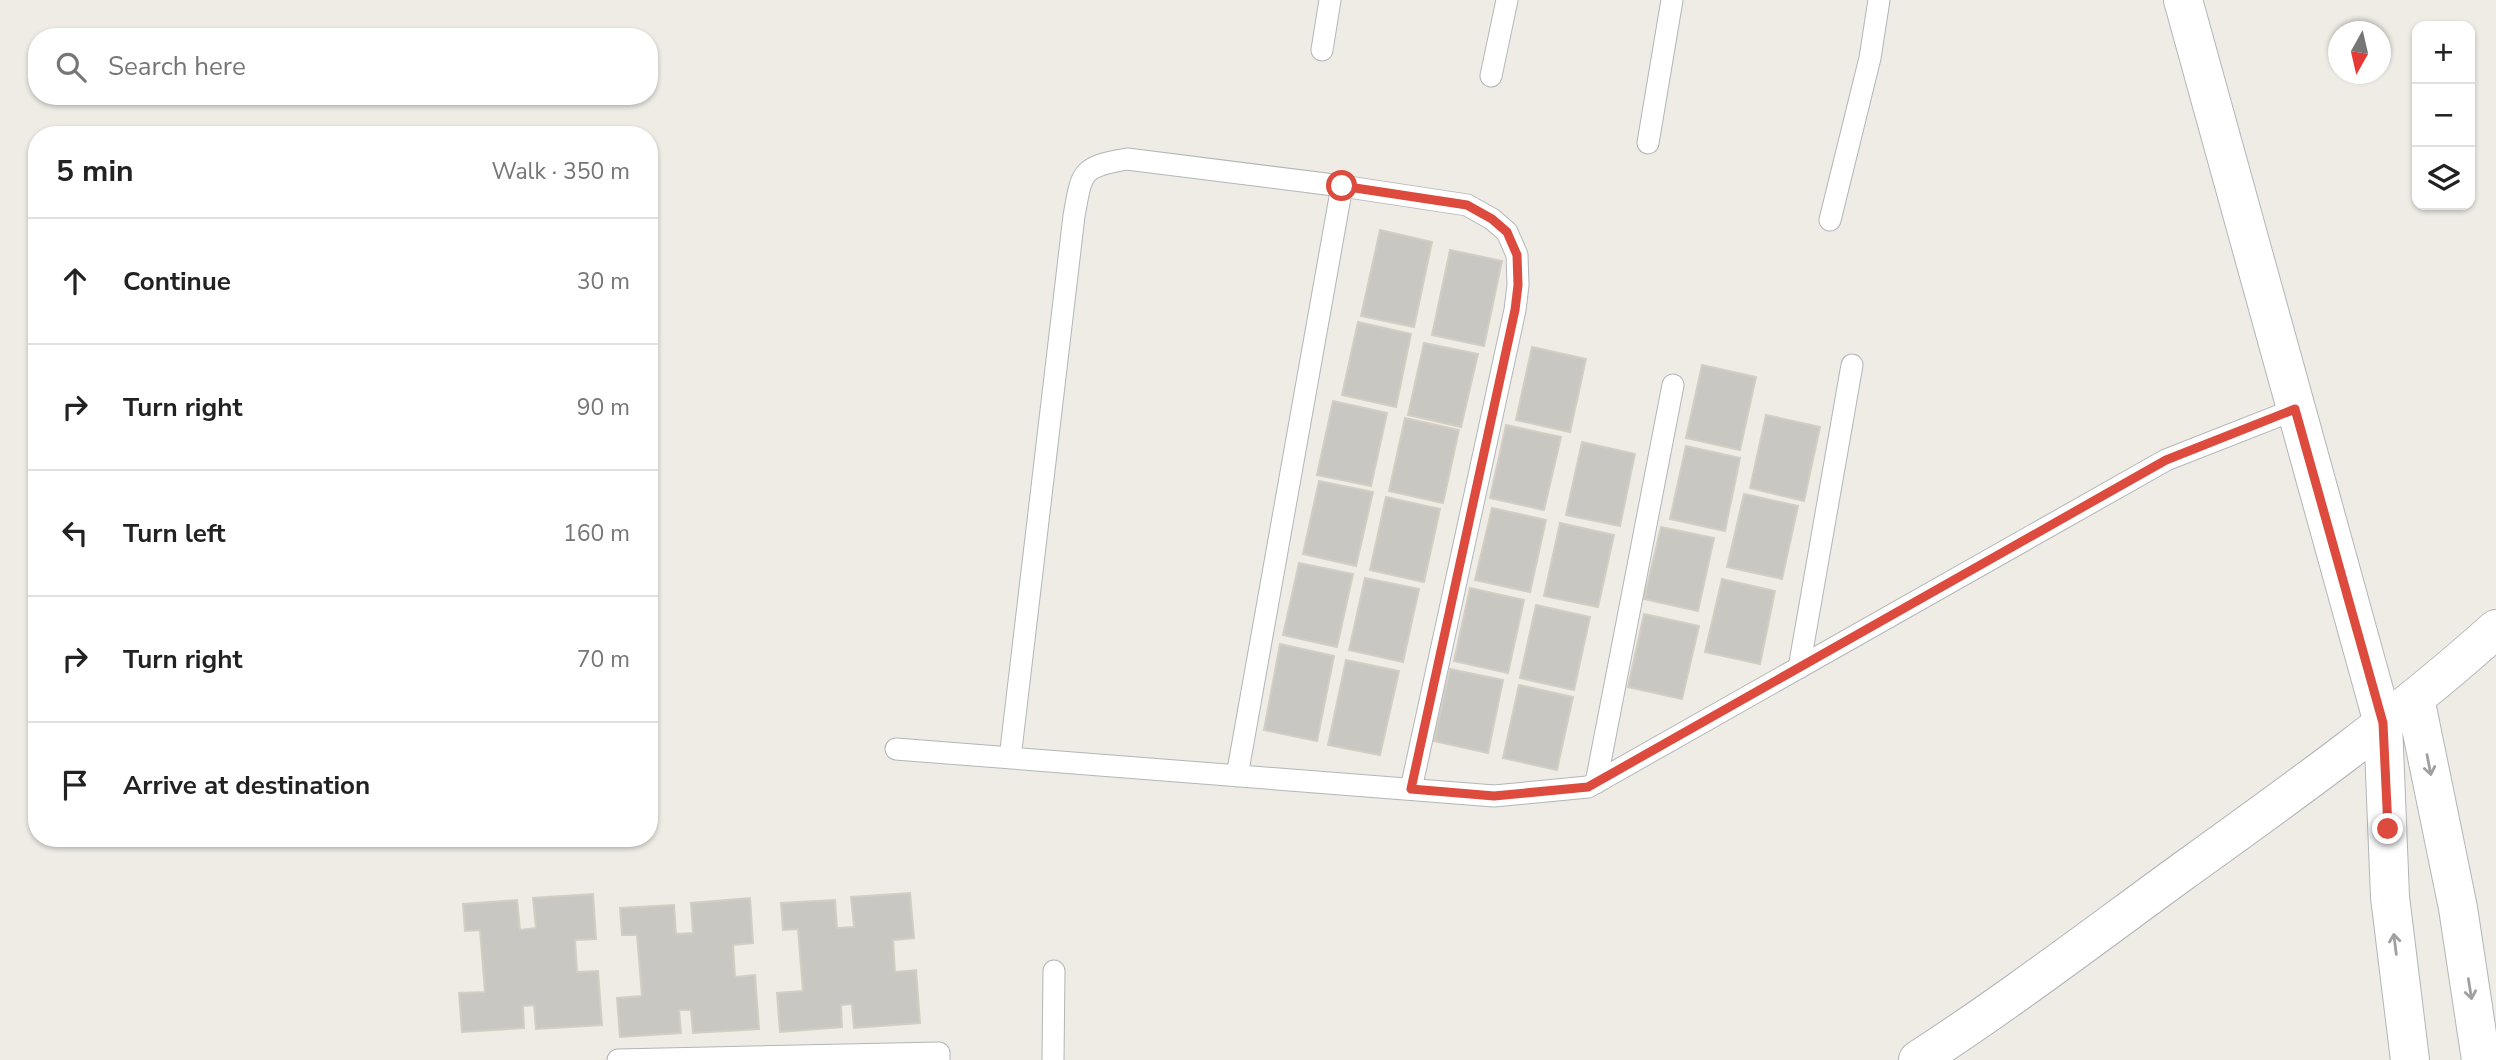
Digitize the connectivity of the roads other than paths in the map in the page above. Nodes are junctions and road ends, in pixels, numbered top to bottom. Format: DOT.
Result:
graph roads {
  1 [pos="1330,0"];
  2 [pos="1507,0"];
  3 [pos="1672,0"];
  4 [pos="1879,0"];
  5 [pos="2183,0"];
  6 [pos="1322,51"];
  7 [pos="1491,76"];
  8 [pos="1648,143"];
  9 [pos="1342,186"];
  10 [pos="1830,219"];
  11 [pos="1852,365"];
  12 [pos="1673,385"];
  13 [pos="2295,409"];
  14 [pos="2496,629"];
  15 [pos="1799,668"];
  16 [pos="2416,698"];
  17 [pos="2383,723"];
  18 [pos="896,749"];
  19 [pos="1010,758"];
  20 [pos="1237,776"];
  21 [pos="1596,783"];
  22 [pos="1411,789"];
  23 [pos="1054,971"];
  24 [pos="618,1060"];
  25 [pos="939,1060"];
  26 [pos="1053,1060"];
  27 [pos="1918,1060"];
  28 [pos="2410,1060"];
  29 [pos="2481,1060"];
  1 -- 6 [label="lane"];
  2 -- 7 [label="lane"];
  3 -- 8 [label="lane"];
  4 -- 10 [label="lane"];
  5 -- 13 [label="street"];
  9 -- 19 [label="lane"];
  9 -- 20 [label="lane"];
  9 -- 22 [label="lane"];
  11 -- 15 [label="lane"];
  12 -- 21 [label="lane"];
  13 -- 15 [label="lane"];
  13 -- 17 [label="street"];
  14 -- 16 [label="street"];
  15 -- 21 [label="lane"];
  16 -- 17 [label="street"];
  16 -- 29 [label="street, one-way"];
  17 -- 27 [label="street"];
  28 -- 17 [label="street, one-way"];
  18 -- 19 [label="lane"];
  19 -- 20 [label="lane"];
  20 -- 22 [label="lane"];
  21 -- 22 [label="lane"];
  23 -- 26 [label="lane"];
  24 -- 25 [label="lane"];
}
